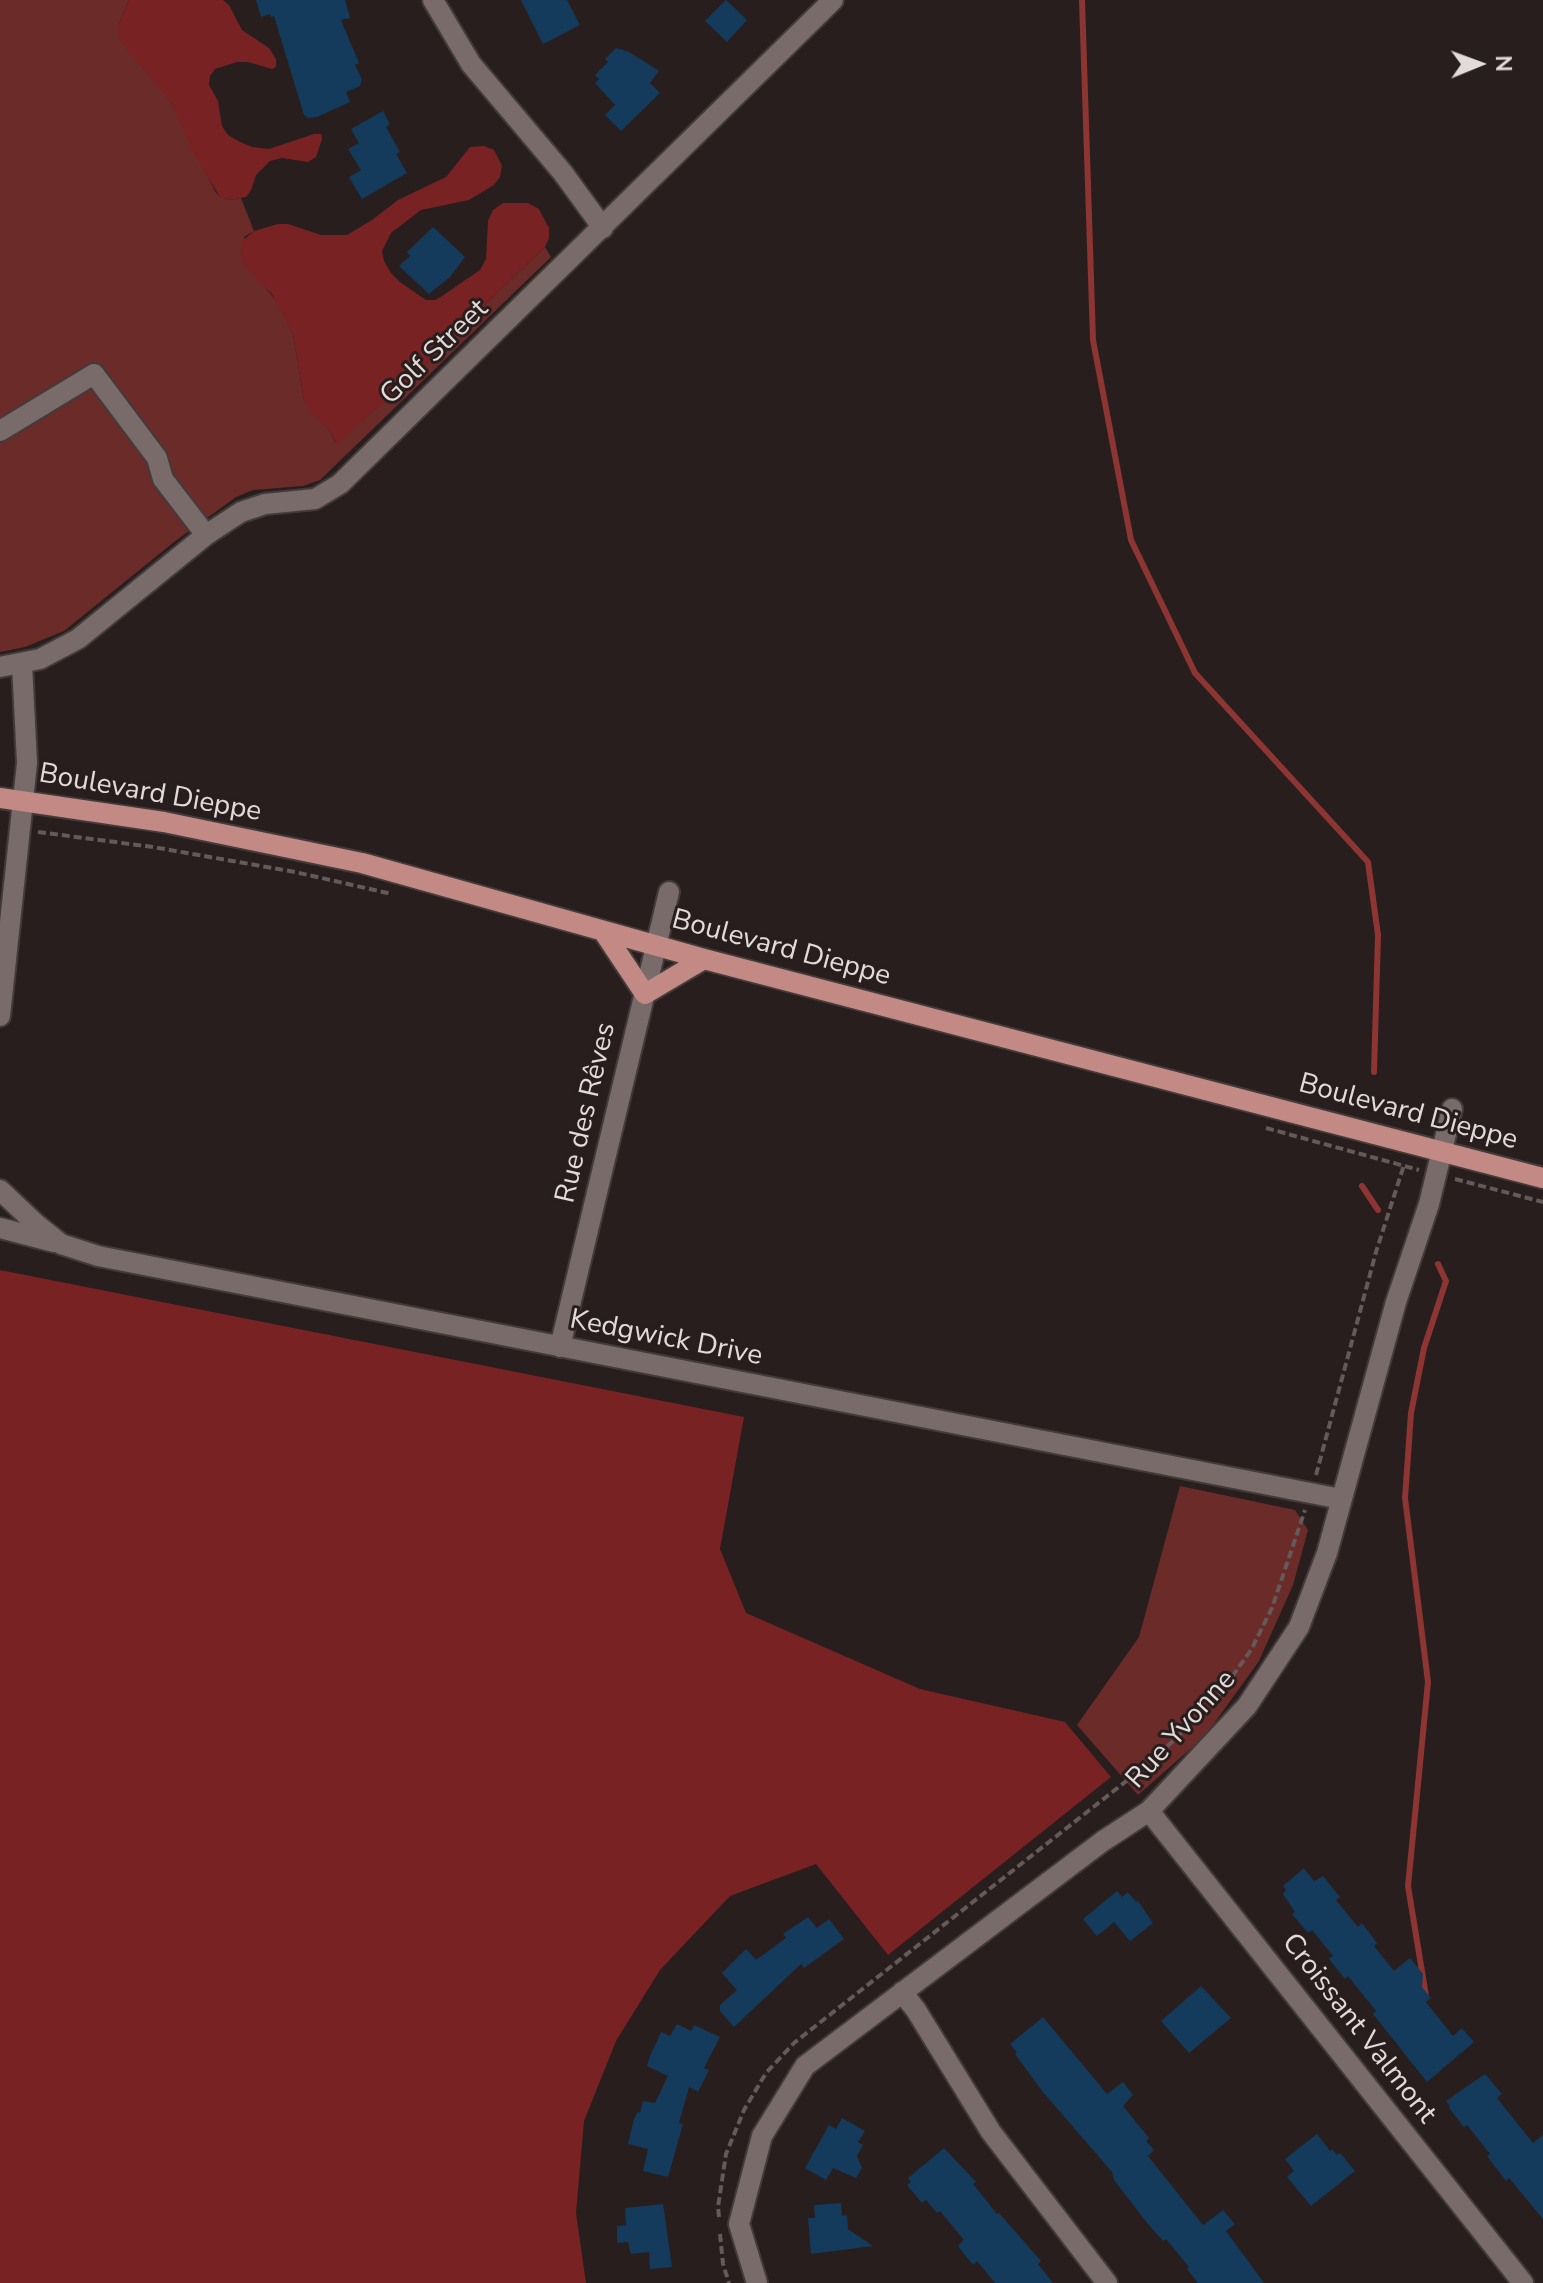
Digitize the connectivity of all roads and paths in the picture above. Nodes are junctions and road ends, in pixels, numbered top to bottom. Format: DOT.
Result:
graph roads {
  1 [pos="433,0"];
  2 [pos="833,0"];
  3 [pos="603,228"];
  4 [pos="0,431"];
  5 [pos="206,535"];
  6 [pos="22,664"];
  7 [pos="0,667"];
  8 [pos="0,798"];
  9 [pos="24,801"];
  10 [pos="40,833"];
  11 [pos="669,892"];
  12 [pos="401,896"];
  13 [pos="603,931"];
  14 [pos="656,945"];
  15 [pos="704,959"];
  16 [pos="645,994"];
  17 [pos="0,1016"];
  18 [pos="1452,1109"];
  19 [pos="1442,1153"];
  20 [pos="1404,1165"];
  21 [pos="1543,1178"];
  22 [pos="0,1190"];
  23 [pos="0,1228"];
  24 [pos="61,1244"];
  25 [pos="560,1347"];
  26 [pos="1311,1494"];
  27 [pos="1341,1499"];
  28 [pos="1149,1811"];
  29 [pos="902,1992"];
  30 [pos="729,2283"];
  31 [pos="757,2283"];
  32 [pos="1107,2283"];
  33 [pos="1523,2283"];
  1 -- 3 [label="street"];
  2 -- 3 [label="street, Golf Street"];
  3 -- 5 [label="street, Golf Street"];
  4 -- 5 [label="street"];
  5 -- 6 [label="street, Golf Street"];
  6 -- 7 [label="street, Golf Street"];
  6 -- 9 [label="street"];
  8 -- 9 [label="main road, Boulevard Dieppe"];
  9 -- 13 [label="main road, Boulevard Dieppe"];
  9 -- 17 [label="street"];
  10 -- 12 [label="path"];
  11 -- 14 [label="street, Rue des Rêves"];
  13 -- 14 [label="main road, Boulevard Dieppe"];
  13 -- 16 [label="main road"];
  14 -- 15 [label="main road, Boulevard Dieppe"];
  14 -- 16 [label="street, Rue des Rêves"];
  15 -- 16 [label="main road"];
  15 -- 19 [label="main road, Boulevard Dieppe"];
  16 -- 25 [label="street, Rue des Rêves"];
  18 -- 19 [label="street, Rue Yvonne"];
  19 -- 21 [label="main road, Boulevard Dieppe"];
  19 -- 27 [label="street, Rue Yvonne"];
  20 -- 26 [label="path"];
  22 -- 24 [label="street, Kedgwick Drive"];
  23 -- 24 [label="street"];
  24 -- 25 [label="street, Kedgwick Drive"];
  25 -- 26 [label="street, Kedgwick Drive"];
  26 -- 27 [label="street, Kedgwick Drive"];
  26 -- 30 [label="path"];
  27 -- 28 [label="street, Rue Yvonne"];
  28 -- 29 [label="street, Rue Yvonne"];
  28 -- 33 [label="street, Croissant Valmont"];
  29 -- 31 [label="street, Rue Yvonne"];
  29 -- 32 [label="street"];
}
